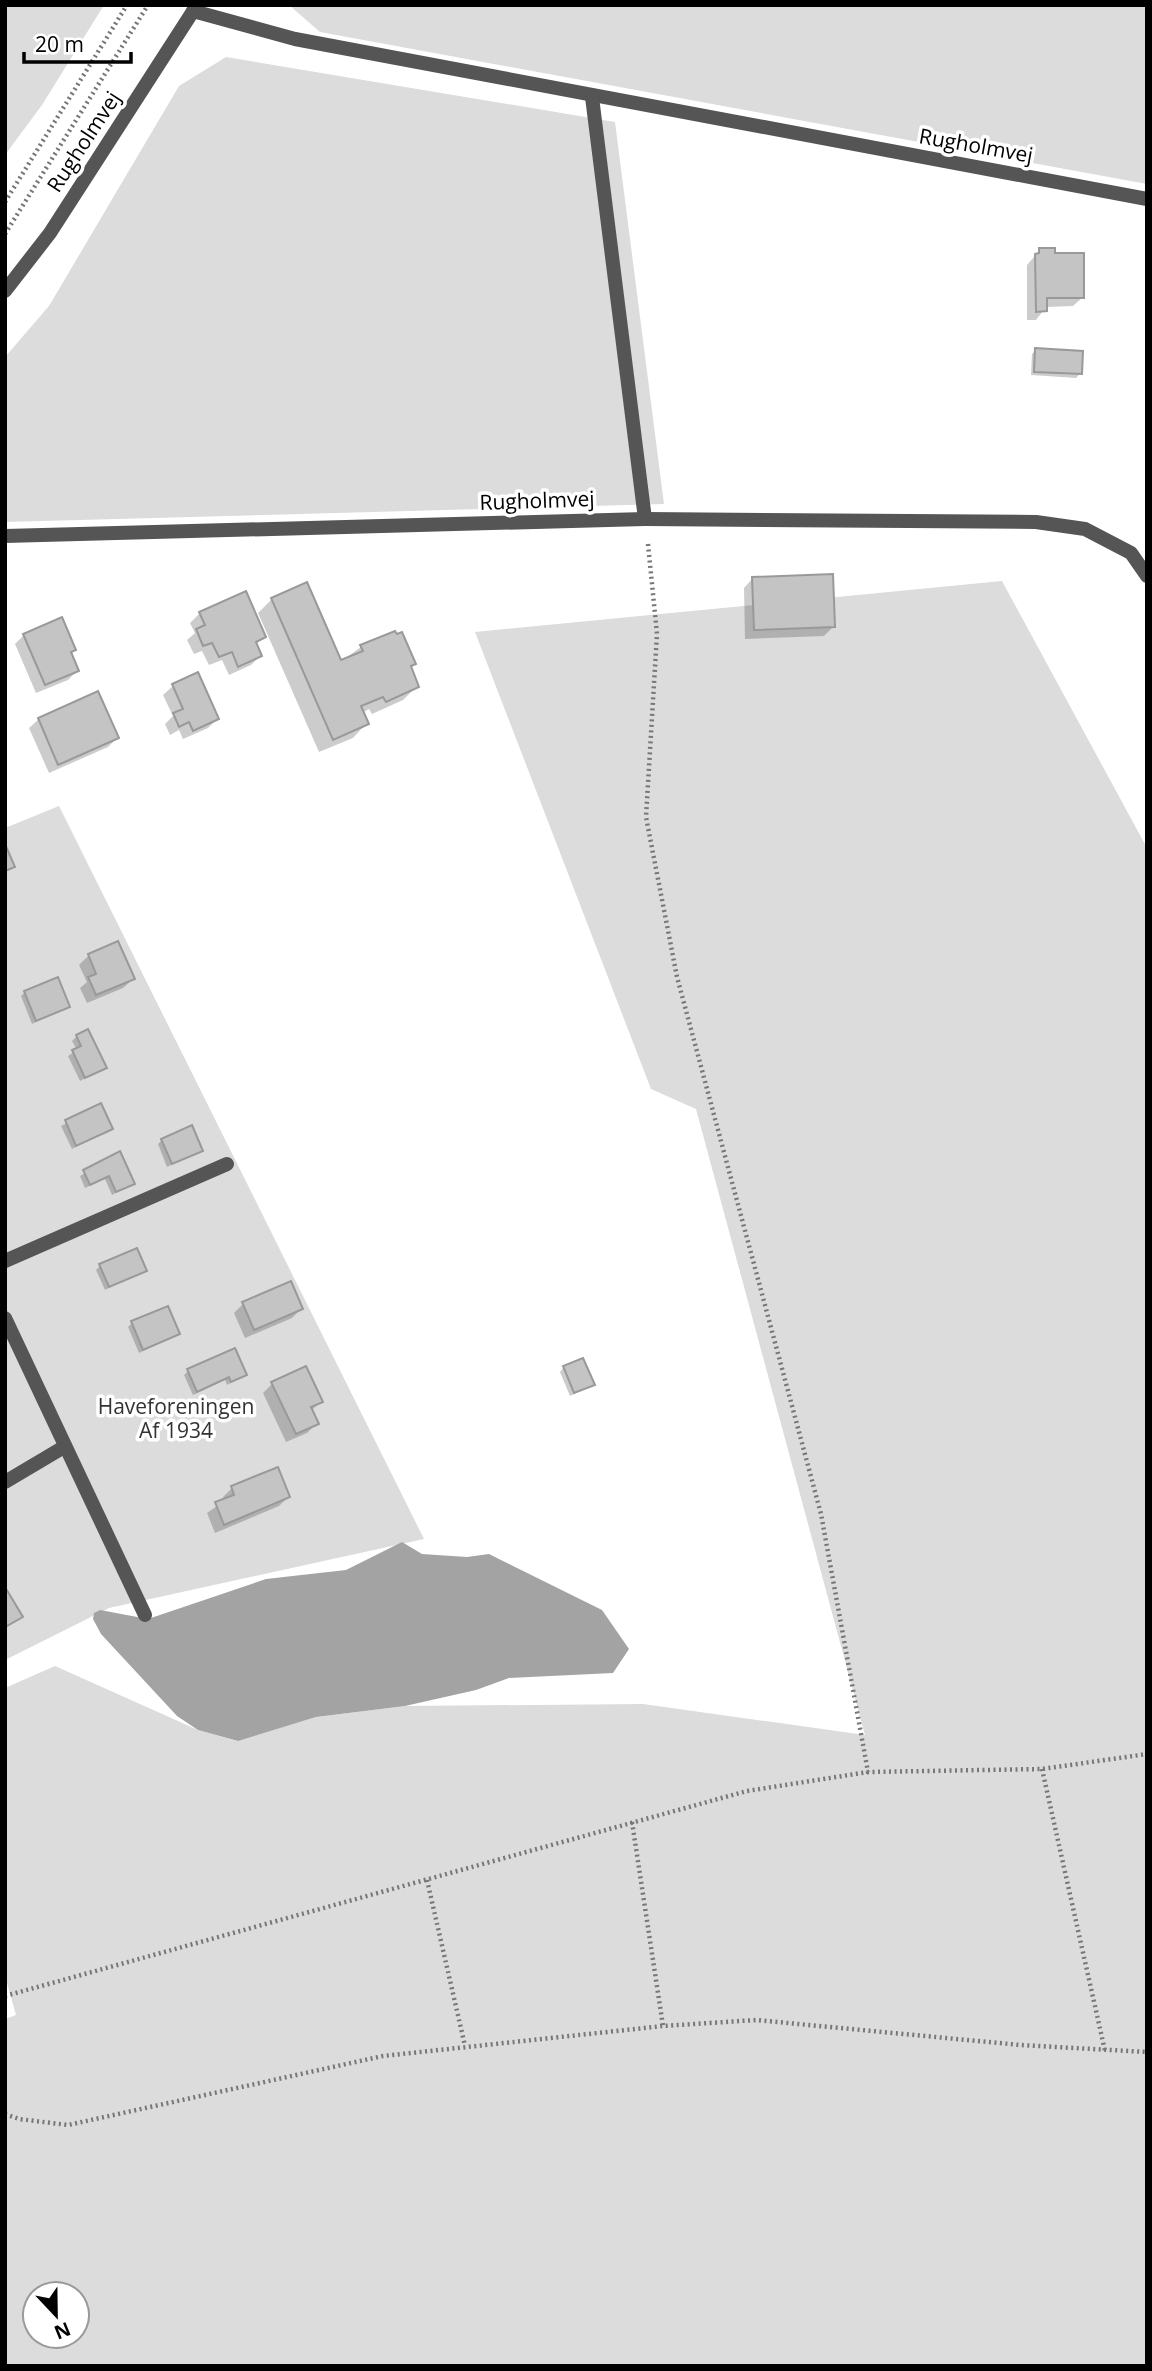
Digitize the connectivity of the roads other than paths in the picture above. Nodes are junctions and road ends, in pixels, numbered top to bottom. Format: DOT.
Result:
graph roads {
  1 [pos="195,8"];
  2 [pos="592,97"];
  3 [pos="1147,199"];
  4 [pos="5,291"];
  5 [pos="645,519"];
  6 [pos="5,536"];
  7 [pos="1147,576"];
  8 [pos="227,1164"];
  9 [pos="5,1261"];
  10 [pos="5,1318"];
  11 [pos="64,1447"];
  12 [pos="5,1482"];
  13 [pos="145,1615"];
  1 -- 2 [label="street, Rugholmvej"];
  1 -- 4 [label="street, Rugholmvej"];
  2 -- 3 [label="street, Rugholmvej"];
  2 -- 5 [label="street"];
  5 -- 6 [label="street, Rugholmvej"];
  5 -- 7 [label="street, Rugholmvej"];
  8 -- 9 [label="street"];
  10 -- 11 [label="street"];
  11 -- 12 [label="street"];
  11 -- 13 [label="street"];
}
